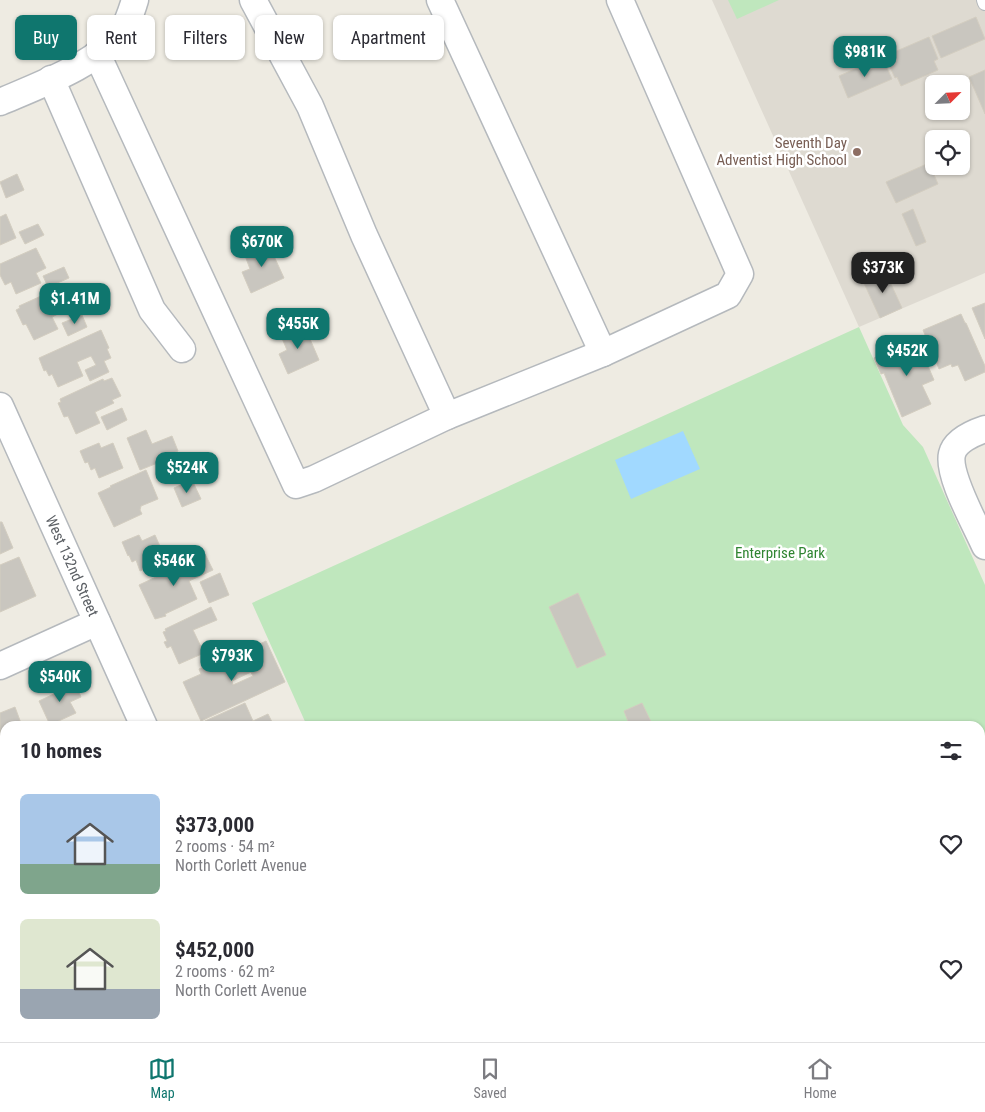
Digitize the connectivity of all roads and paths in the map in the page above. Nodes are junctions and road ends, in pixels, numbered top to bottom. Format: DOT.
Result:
graph roads {
  1 [pos="135,0"];
  2 [pos="252,0"];
  3 [pos="440,0"];
  4 [pos="620,0"];
  5 [pos="129,15"];
  6 [pos="88,60"];
  7 [pos="100,60"];
  8 [pos="51,79"];
  9 [pos="9,98"];
  10 [pos="182,349"];
  11 [pos="603,353"];
  12 [pos="0,406"];
  13 [pos="447,416"];
  14 [pos="985,429"];
  15 [pos="985,546"];
  16 [pos="97,622"];
  17 [pos="0,666"];
  18 [pos="142,721"];
  1 -- 5 [label="street"];
  2 -- 13 [label="street"];
  3 -- 11 [label="street"];
  4 -- 11 [label="street"];
  6 -- 8 [label="street"];
  7 -- 13 [label="street"];
  8 -- 9 [label="street"];
  8 -- 10 [label="street"];
  11 -- 13 [label="street"];
  12 -- 16 [label="street, West 132nd Street"];
  14 -- 15 [label="street"];
  16 -- 17 [label="street"];
  16 -- 18 [label="street, West 132nd Street"];
}
